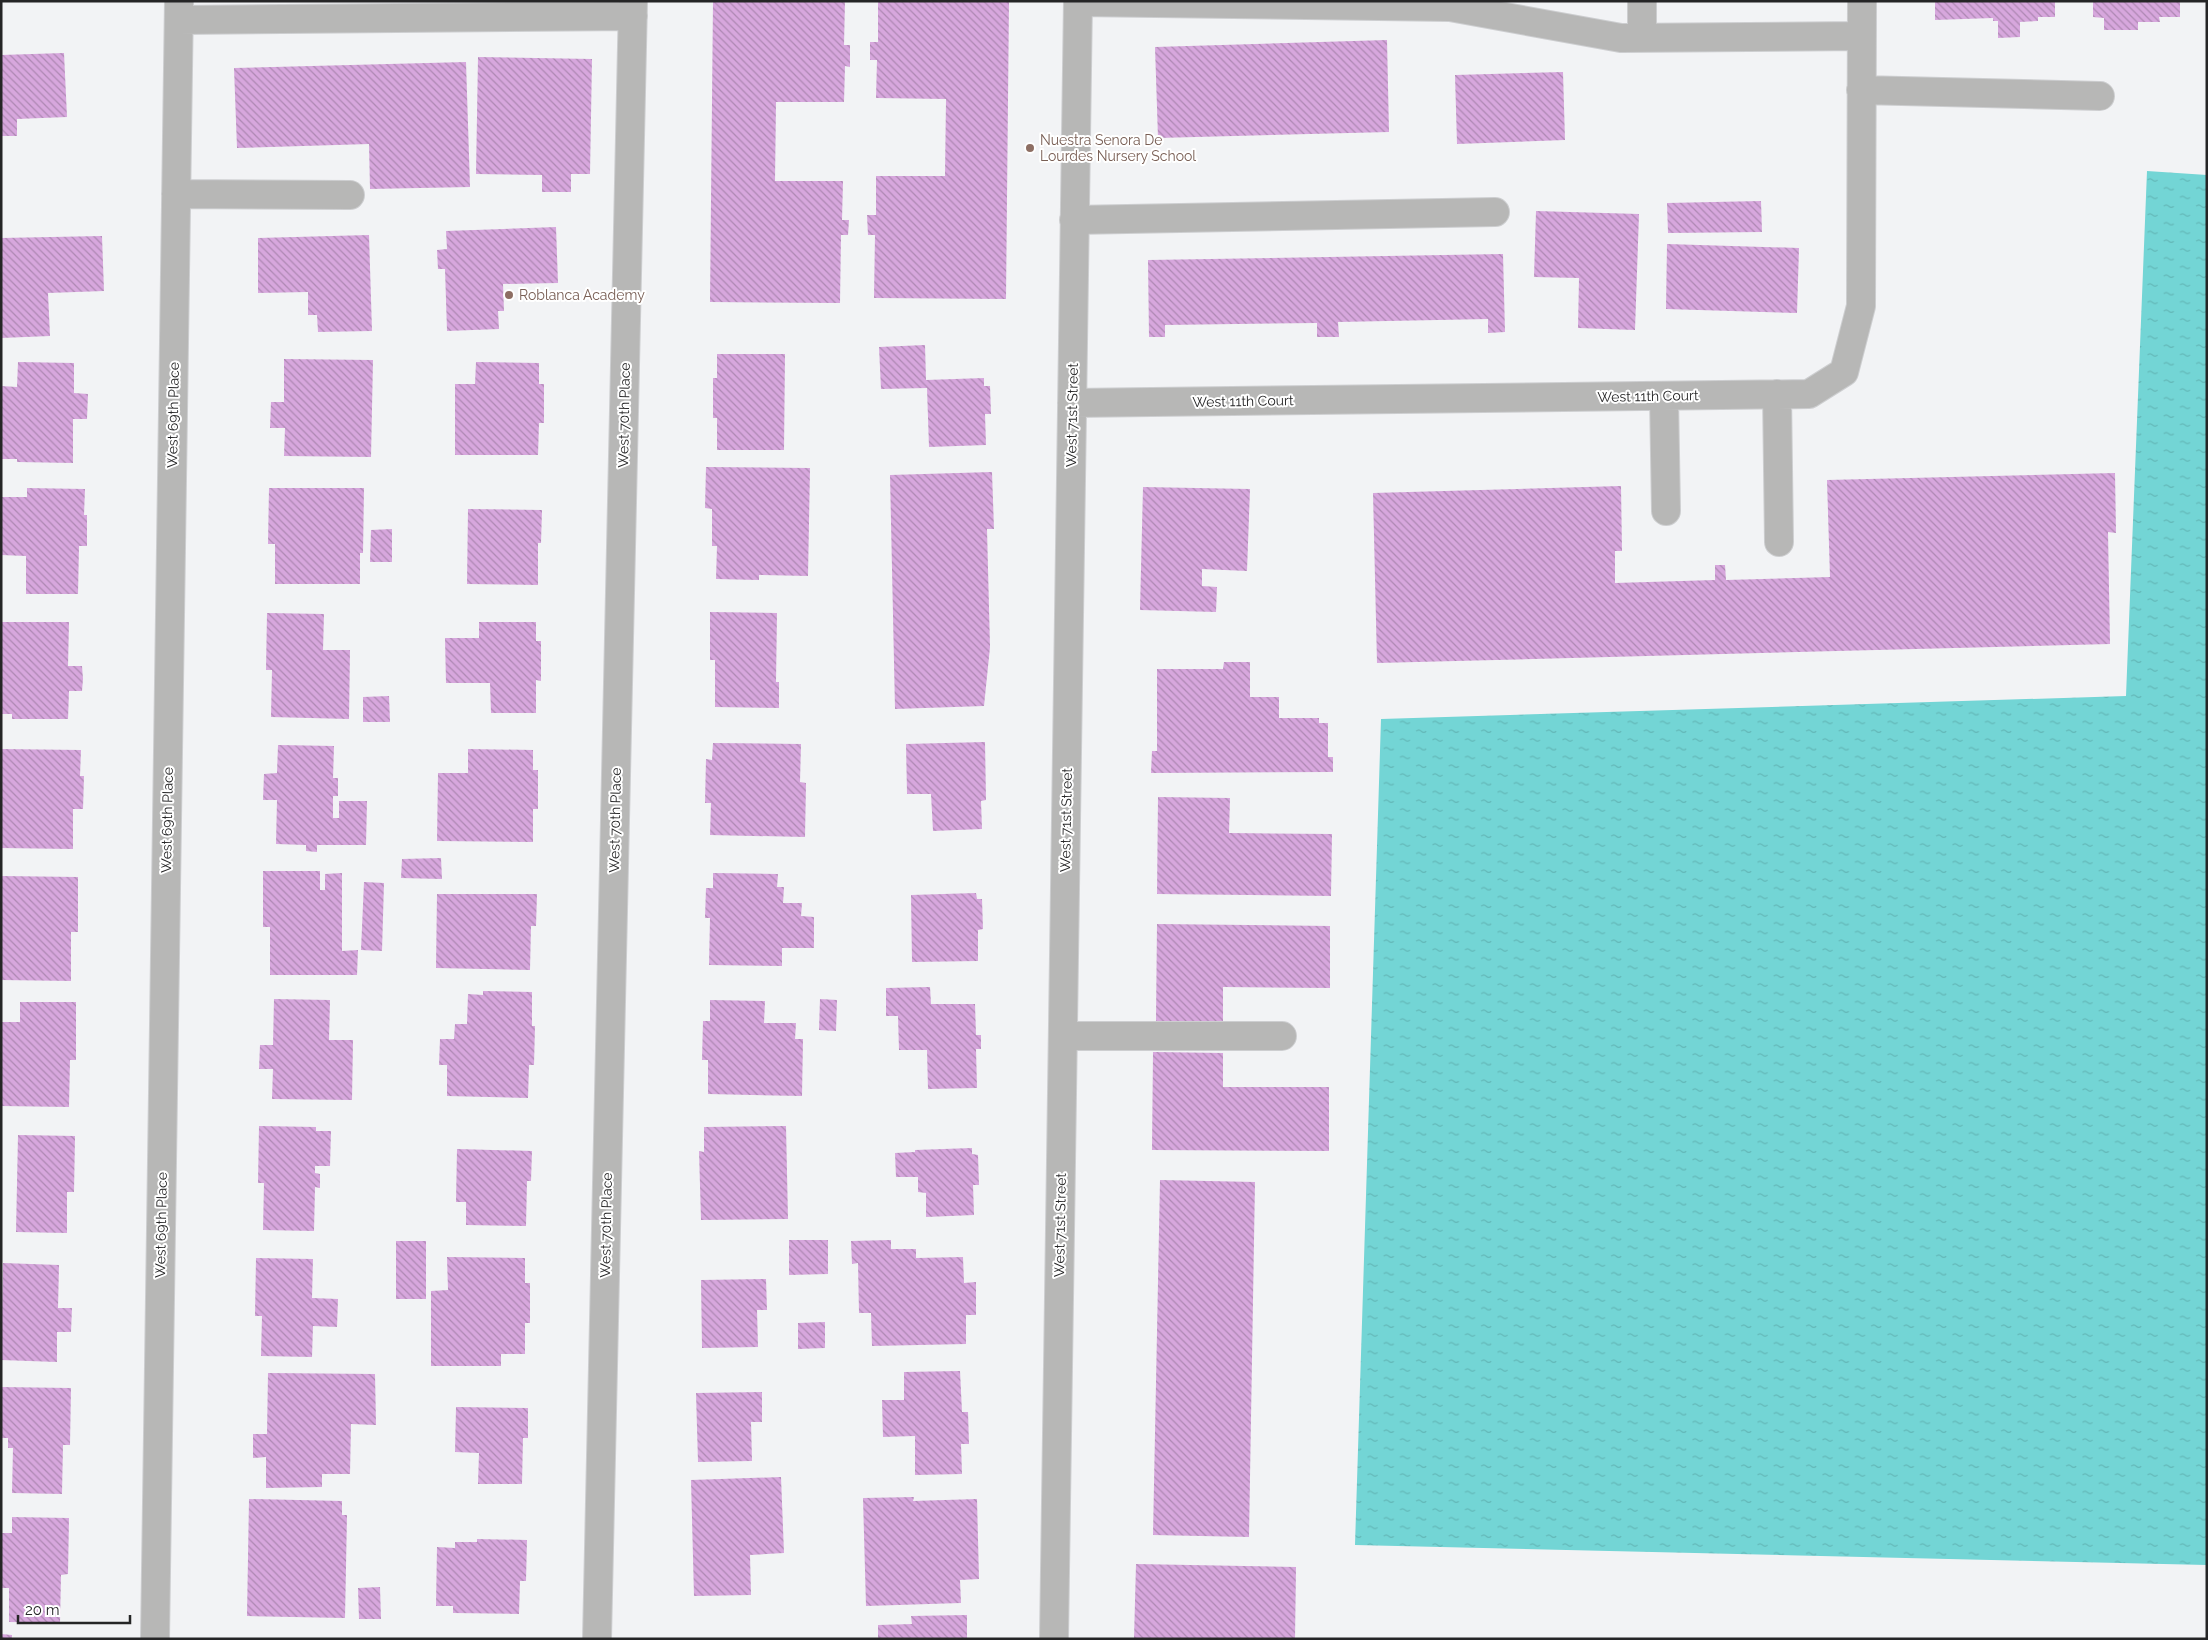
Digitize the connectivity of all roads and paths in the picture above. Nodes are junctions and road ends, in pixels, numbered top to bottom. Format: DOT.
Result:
graph roads {
  1 [pos="1642,1"];
  2 [pos="1862,1"];
  3 [pos="1078,2"];
  4 [pos="1450,4"];
  5 [pos="633,9"];
  6 [pos="362,10"];
  7 [pos="179,11"];
  8 [pos="1861,36"];
  9 [pos="1642,38"];
  10 [pos="1861,90"];
  11 [pos="2100,96"];
  12 [pos="176,194"];
  13 [pos="350,194"];
  14 [pos="1495,212"];
  15 [pos="1074,220"];
  16 [pos="1777,394"];
  17 [pos="1664,396"];
  18 [pos="1072,404"];
  19 [pos="1666,511"];
  20 [pos="1779,542"];
  21 [pos="1063,1036"];
  22 [pos="1282,1036"];
  23 [pos="155,1639"];
  24 [pos="597,1639"];
  25 [pos="1054,1639"];
  1 -- 9 [label="street"];
  2 -- 8 [label="street, West 11th Court"];
  3 -- 4 [label="street"];
  3 -- 15 [label="street, West 71st Street"];
  4 -- 9 [label="street"];
  5 -- 6 [label="street"];
  5 -- 24 [label="street, West 70th Place"];
  6 -- 7 [label="street"];
  7 -- 12 [label="street, West 69th Place"];
  8 -- 9 [label="street"];
  8 -- 10 [label="street, West 11th Court"];
  10 -- 11 [label="street"];
  10 -- 16 [label="street, West 11th Court"];
  12 -- 13 [label="street"];
  12 -- 23 [label="street, West 69th Place"];
  14 -- 15 [label="street"];
  15 -- 18 [label="street, West 71st Street"];
  16 -- 17 [label="street, West 11th Court"];
  16 -- 20 [label="street"];
  17 -- 18 [label="street, West 11th Court"];
  17 -- 19 [label="street"];
  18 -- 21 [label="street, West 71st Street"];
  21 -- 22 [label="street"];
  21 -- 25 [label="street, West 71st Street"];
}
